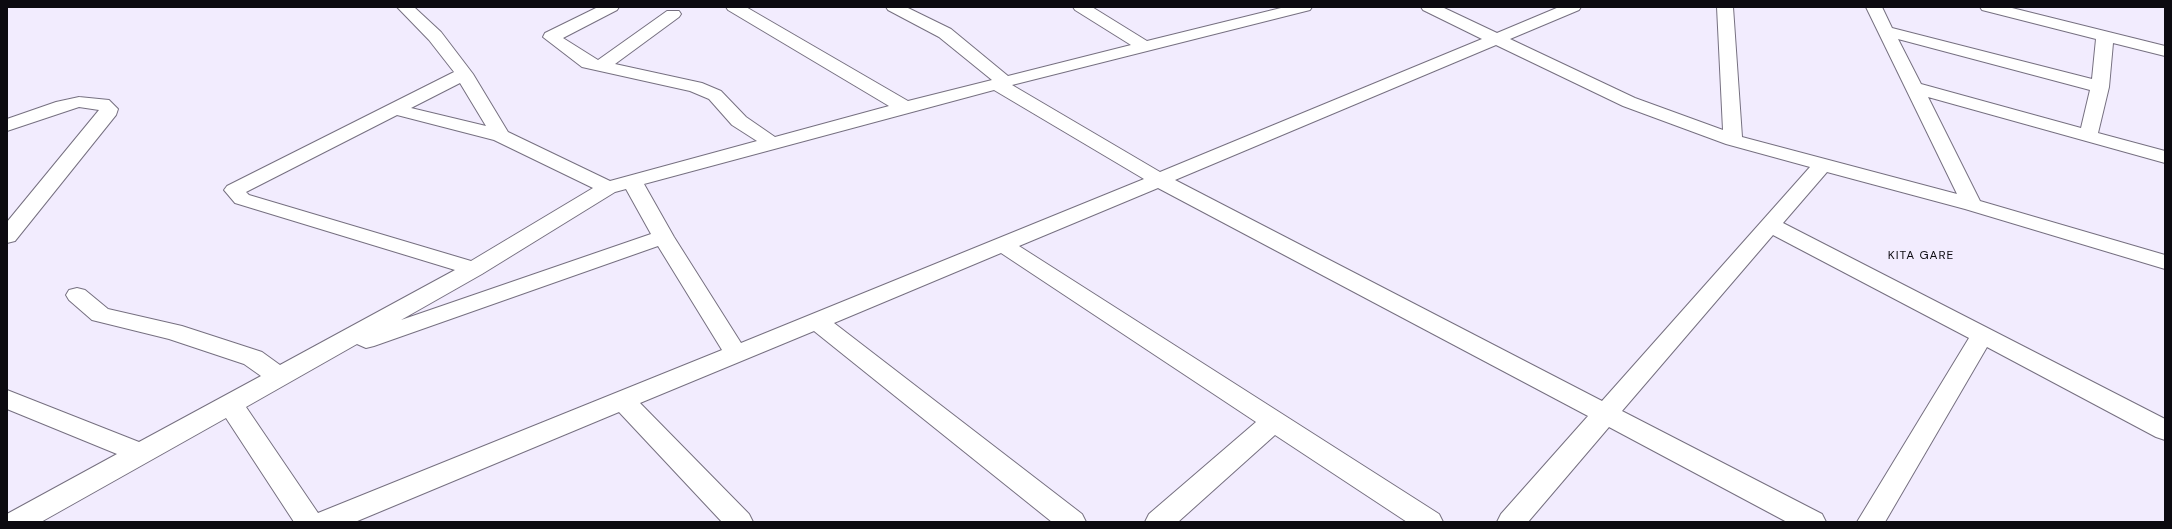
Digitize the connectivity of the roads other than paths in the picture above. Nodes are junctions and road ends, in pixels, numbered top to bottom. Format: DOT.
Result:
graph roads {
  1 [pos="405,7"];
  2 [pos="611,7"];
  3 [pos="653,7"];
  4 [pos="734,7"];
  5 [pos="1081,7"];
  6 [pos="1304,7"];
  7 [pos="1429,7"];
  8 [pos="1573,7"];
  9 [pos="1725,7"];
  10 [pos="1874,7"];
  11 [pos="1988,7"];
  12 [pos="903,8"];
  13 [pos="1271,10"];
  14 [pos="753,12"];
  15 [pos="1886,31"];
  16 [pos="2105,36"];
  17 [pos="1496,39"];
  18 [pos="1145,47"];
  19 [pos="2165,51"];
  20 [pos="601,66"];
  21 [pos="464,74"];
  22 [pos="1001,83"];
  23 [pos="2100,87"];
  24 [pos="1915,88"];
  25 [pos="905,107"];
  26 [pos="394,109"];
  27 [pos="7,125"];
  28 [pos="502,136"];
  29 [pos="2088,136"];
  30 [pos="1733,140"];
  31 [pos="772,143"];
  32 [pos="2165,157"];
  33 [pos="1823,164"];
  34 [pos="1159,180"];
  35 [pos="632,182"];
  36 [pos="608,188"];
  37 [pos="1972,206"];
  38 [pos="1771,225"];
  39 [pos="7,236"];
  40 [pos="664,237"];
  41 [pos="1003,245"];
  42 [pos="2165,262"];
  43 [pos="474,269"];
  44 [pos="77,294"];
  45 [pos="817,322"];
  46 [pos="1982,335"];
  47 [pos="737,354"];
  48 [pos="310,360"];
  49 [pos="279,377"];
  50 [pos="7,399"];
  51 [pos="623,402"];
  52 [pos="230,403"];
  53 [pos="1605,414"];
  54 [pos="1274,421"];
  55 [pos="2165,430"];
  56 [pos="140,453"];
  57 [pos="17,522"];
  58 [pos="309,522"];
  59 [pos="326,522"];
  60 [pos="739,522"];
  61 [pos="1072,522"];
  62 [pos="1158,522"];
  63 [pos="1429,522"];
  64 [pos="1511,522"];
  65 [pos="1812,522"];
  66 [pos="1871,522"];
  1 -- 21 [label="street"];
  2 -- 20 [label="street"];
  3 -- 20 [label="street"];
  4 -- 14 [label="street"];
  5 -- 18 [label="street"];
  6 -- 13 [label="street"];
  7 -- 17 [label="street"];
  8 -- 17 [label="street"];
  9 -- 30 [label="street"];
  10 -- 15 [label="street"];
  11 -- 16 [label="street"];
  12 -- 22 [label="street"];
  13 -- 18 [label="street"];
  14 -- 25 [label="street"];
  15 -- 23 [label="street"];
  15 -- 24 [label="street"];
  16 -- 19 [label="street"];
  16 -- 23 [label="street"];
  17 -- 30 [label="street"];
  17 -- 34 [label="street"];
  18 -- 22 [label="street"];
  20 -- 31 [label="street"];
  21 -- 26 [label="street"];
  21 -- 28 [label="street"];
  22 -- 25 [label="street"];
  22 -- 34 [label="street"];
  23 -- 29 [label="street"];
  24 -- 29 [label="street"];
  24 -- 37 [label="street"];
  25 -- 31 [label="street"];
  26 -- 28 [label="street"];
  26 -- 43 [label="street"];
  27 -- 39 [label="street"];
  28 -- 36 [label="street"];
  29 -- 32 [label="street"];
  30 -- 33 [label="street"];
  31 -- 35 [label="street"];
  33 -- 37 [label="street"];
  33 -- 38 [label="street"];
  34 -- 41 [label="street"];
  34 -- 53 [label="street"];
  35 -- 36 [label="street"];
  35 -- 40 [label="street"];
  36 -- 43 [label="street"];
  37 -- 42 [label="street"];
  38 -- 46 [label="street"];
  38 -- 53 [label="street"];
  40 -- 47 [label="street"];
  40 -- 48 [label="street"];
  41 -- 45 [label="street"];
  41 -- 54 [label="street"];
  43 -- 48 [label="street"];
  44 -- 49 [label="street"];
  45 -- 47 [label="street"];
  45 -- 61 [label="street"];
  46 -- 55 [label="street"];
  46 -- 66 [label="street"];
  47 -- 51 [label="street"];
  48 -- 49 [label="street"];
  49 -- 52 [label="street"];
  50 -- 56 [label="street"];
  51 -- 59 [label="street"];
  51 -- 60 [label="street"];
  52 -- 56 [label="street"];
  52 -- 58 [label="street"];
  53 -- 64 [label="street"];
  53 -- 65 [label="street"];
  54 -- 62 [label="street"];
  54 -- 63 [label="street"];
  56 -- 57 [label="street"];
}
